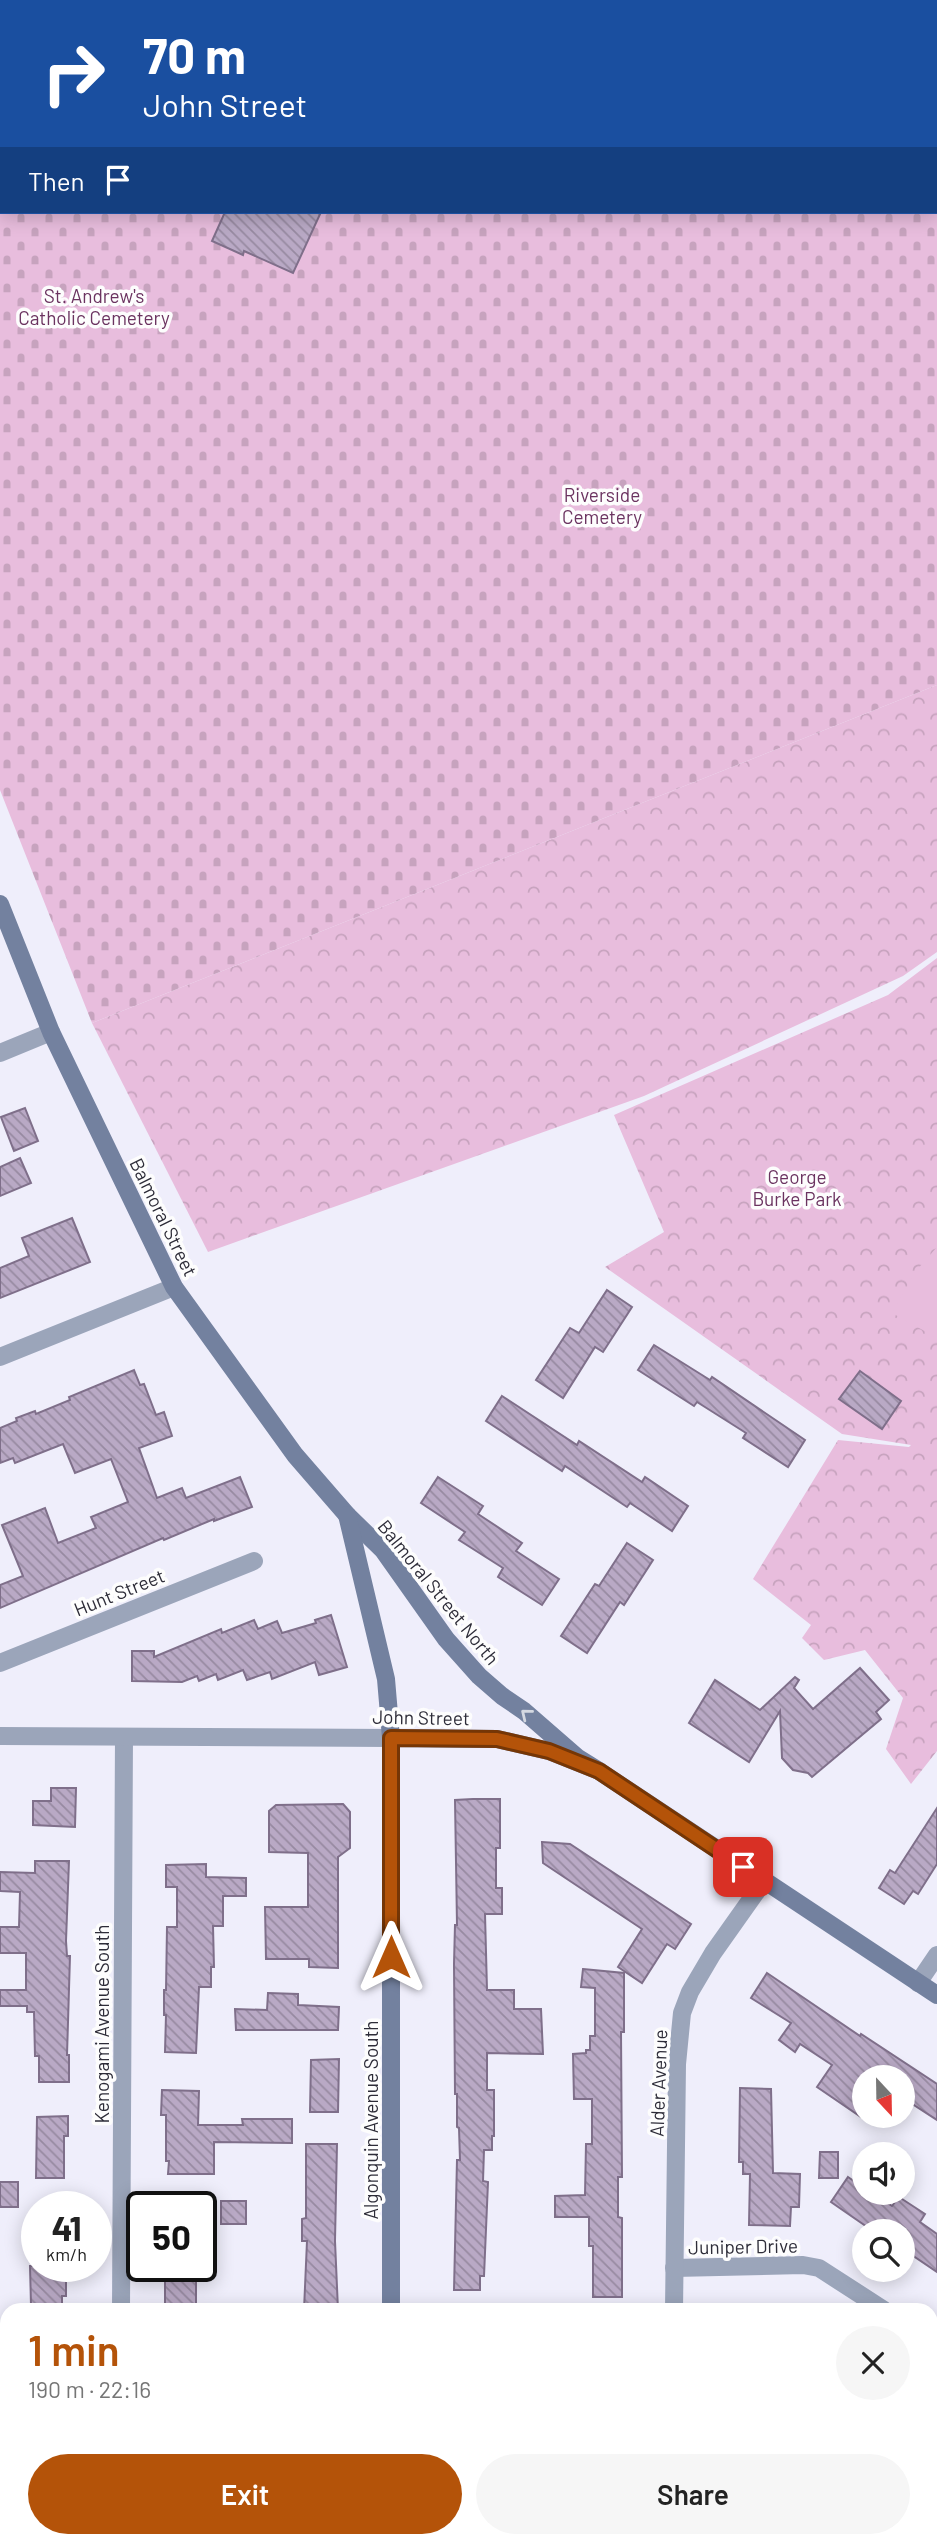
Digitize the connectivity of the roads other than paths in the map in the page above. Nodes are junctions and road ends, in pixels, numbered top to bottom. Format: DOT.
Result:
graph roads {
  1 [pos="0,904"];
  2 [pos="51,1032"];
  3 [pos="0,1053"];
  4 [pos="174,1287"];
  5 [pos="0,1357"];
  6 [pos="347,1515"];
  7 [pos="254,1561"];
  8 [pos="0,1662"];
  9 [pos="0,1736"];
  10 [pos="124,1737"];
  11 [pos="391,1738"];
  12 [pos="599,1771"];
  13 [pos="764,1881"];
  14 [pos="937,1955"];
  15 [pos="918,1983"];
  16 [pos="937,1995"];
  17 [pos="674,2268"];
  18 [pos="121,2303"];
  19 [pos="391,2303"];
  20 [pos="674,2303"];
  21 [pos="873,2303"];
  1 -- 2 [label="main road, Balmoral Street"];
  2 -- 3 [label="street"];
  2 -- 4 [label="main road, Balmoral Street"];
  4 -- 5 [label="street"];
  4 -- 6 [label="main road, Balmoral Street"];
  6 -- 11 [label="main road, Algonquin Avenue South"];
  12 -- 6 [label="main road, Balmoral Street North, one-way"];
  7 -- 8 [label="street, Hunt Street"];
  9 -- 10 [label="street, John Street"];
  10 -- 11 [label="street, John Street"];
  10 -- 18 [label="street, Kenogami Avenue South"];
  11 -- 12 [label="main road, John Street"];
  11 -- 19 [label="main road, Algonquin Avenue South"];
  12 -- 13 [label="main road, John Street"];
  13 -- 15 [label="main road, John Street"];
  13 -- 17 [label="street, Alder Avenue"];
  14 -- 15 [label="street"];
  15 -- 16 [label="main road, John Street"];
  17 -- 20 [label="street, Alder Avenue"];
  17 -- 21 [label="street, Juniper Drive"];
}
